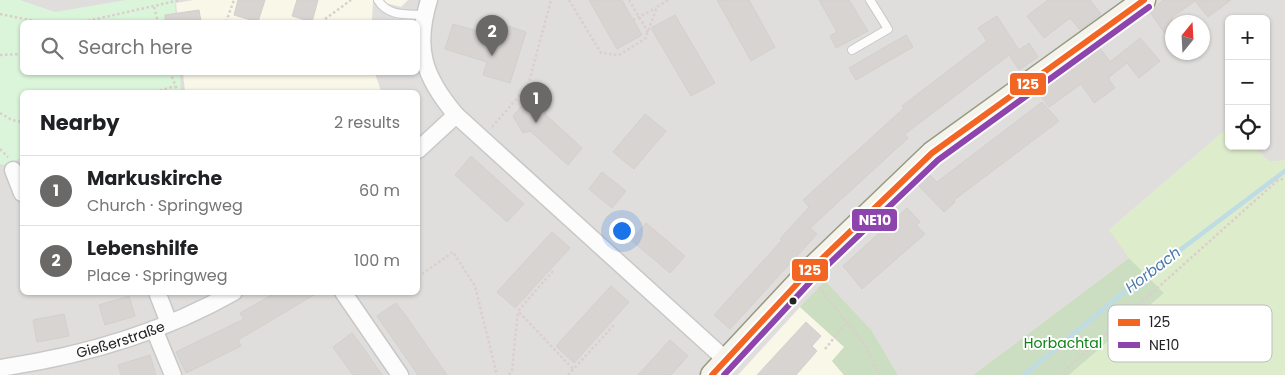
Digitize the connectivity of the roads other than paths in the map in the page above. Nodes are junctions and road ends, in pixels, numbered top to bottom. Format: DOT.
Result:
graph roads {
  1 [pos="378,0"];
  2 [pos="870,0"];
  3 [pos="1144,0"];
  4 [pos="426,7"];
  5 [pos="852,50"];
  6 [pos="456,115"];
  7 [pos="420,148"];
  8 [pos="13,170"];
  9 [pos="20,189"];
  10 [pos="158,295"];
  11 [pos="229,295"];
  12 [pos="345,295"];
  13 [pos="169,323"];
  14 [pos="154,329"];
  15 [pos="719,367"];
  16 [pos="0,368"];
  17 [pos="173,375"];
  18 [pos="400,375"];
  1 -- 4 [label="lane"];
  2 -- 5 [label="lane"];
  3 -- 15 [label="street"];
  4 -- 6 [label="street"];
  6 -- 7 [label="street"];
  6 -- 15 [label="street"];
  8 -- 9 [label="street"];
  10 -- 13 [label="street"];
  11 -- 13 [label="street, Gießerstraße"];
  12 -- 18 [label="street"];
  13 -- 14 [label="street, Gießerstraße"];
  14 -- 16 [label="street, Gießerstraße"];
  14 -- 17 [label="street"];
}
